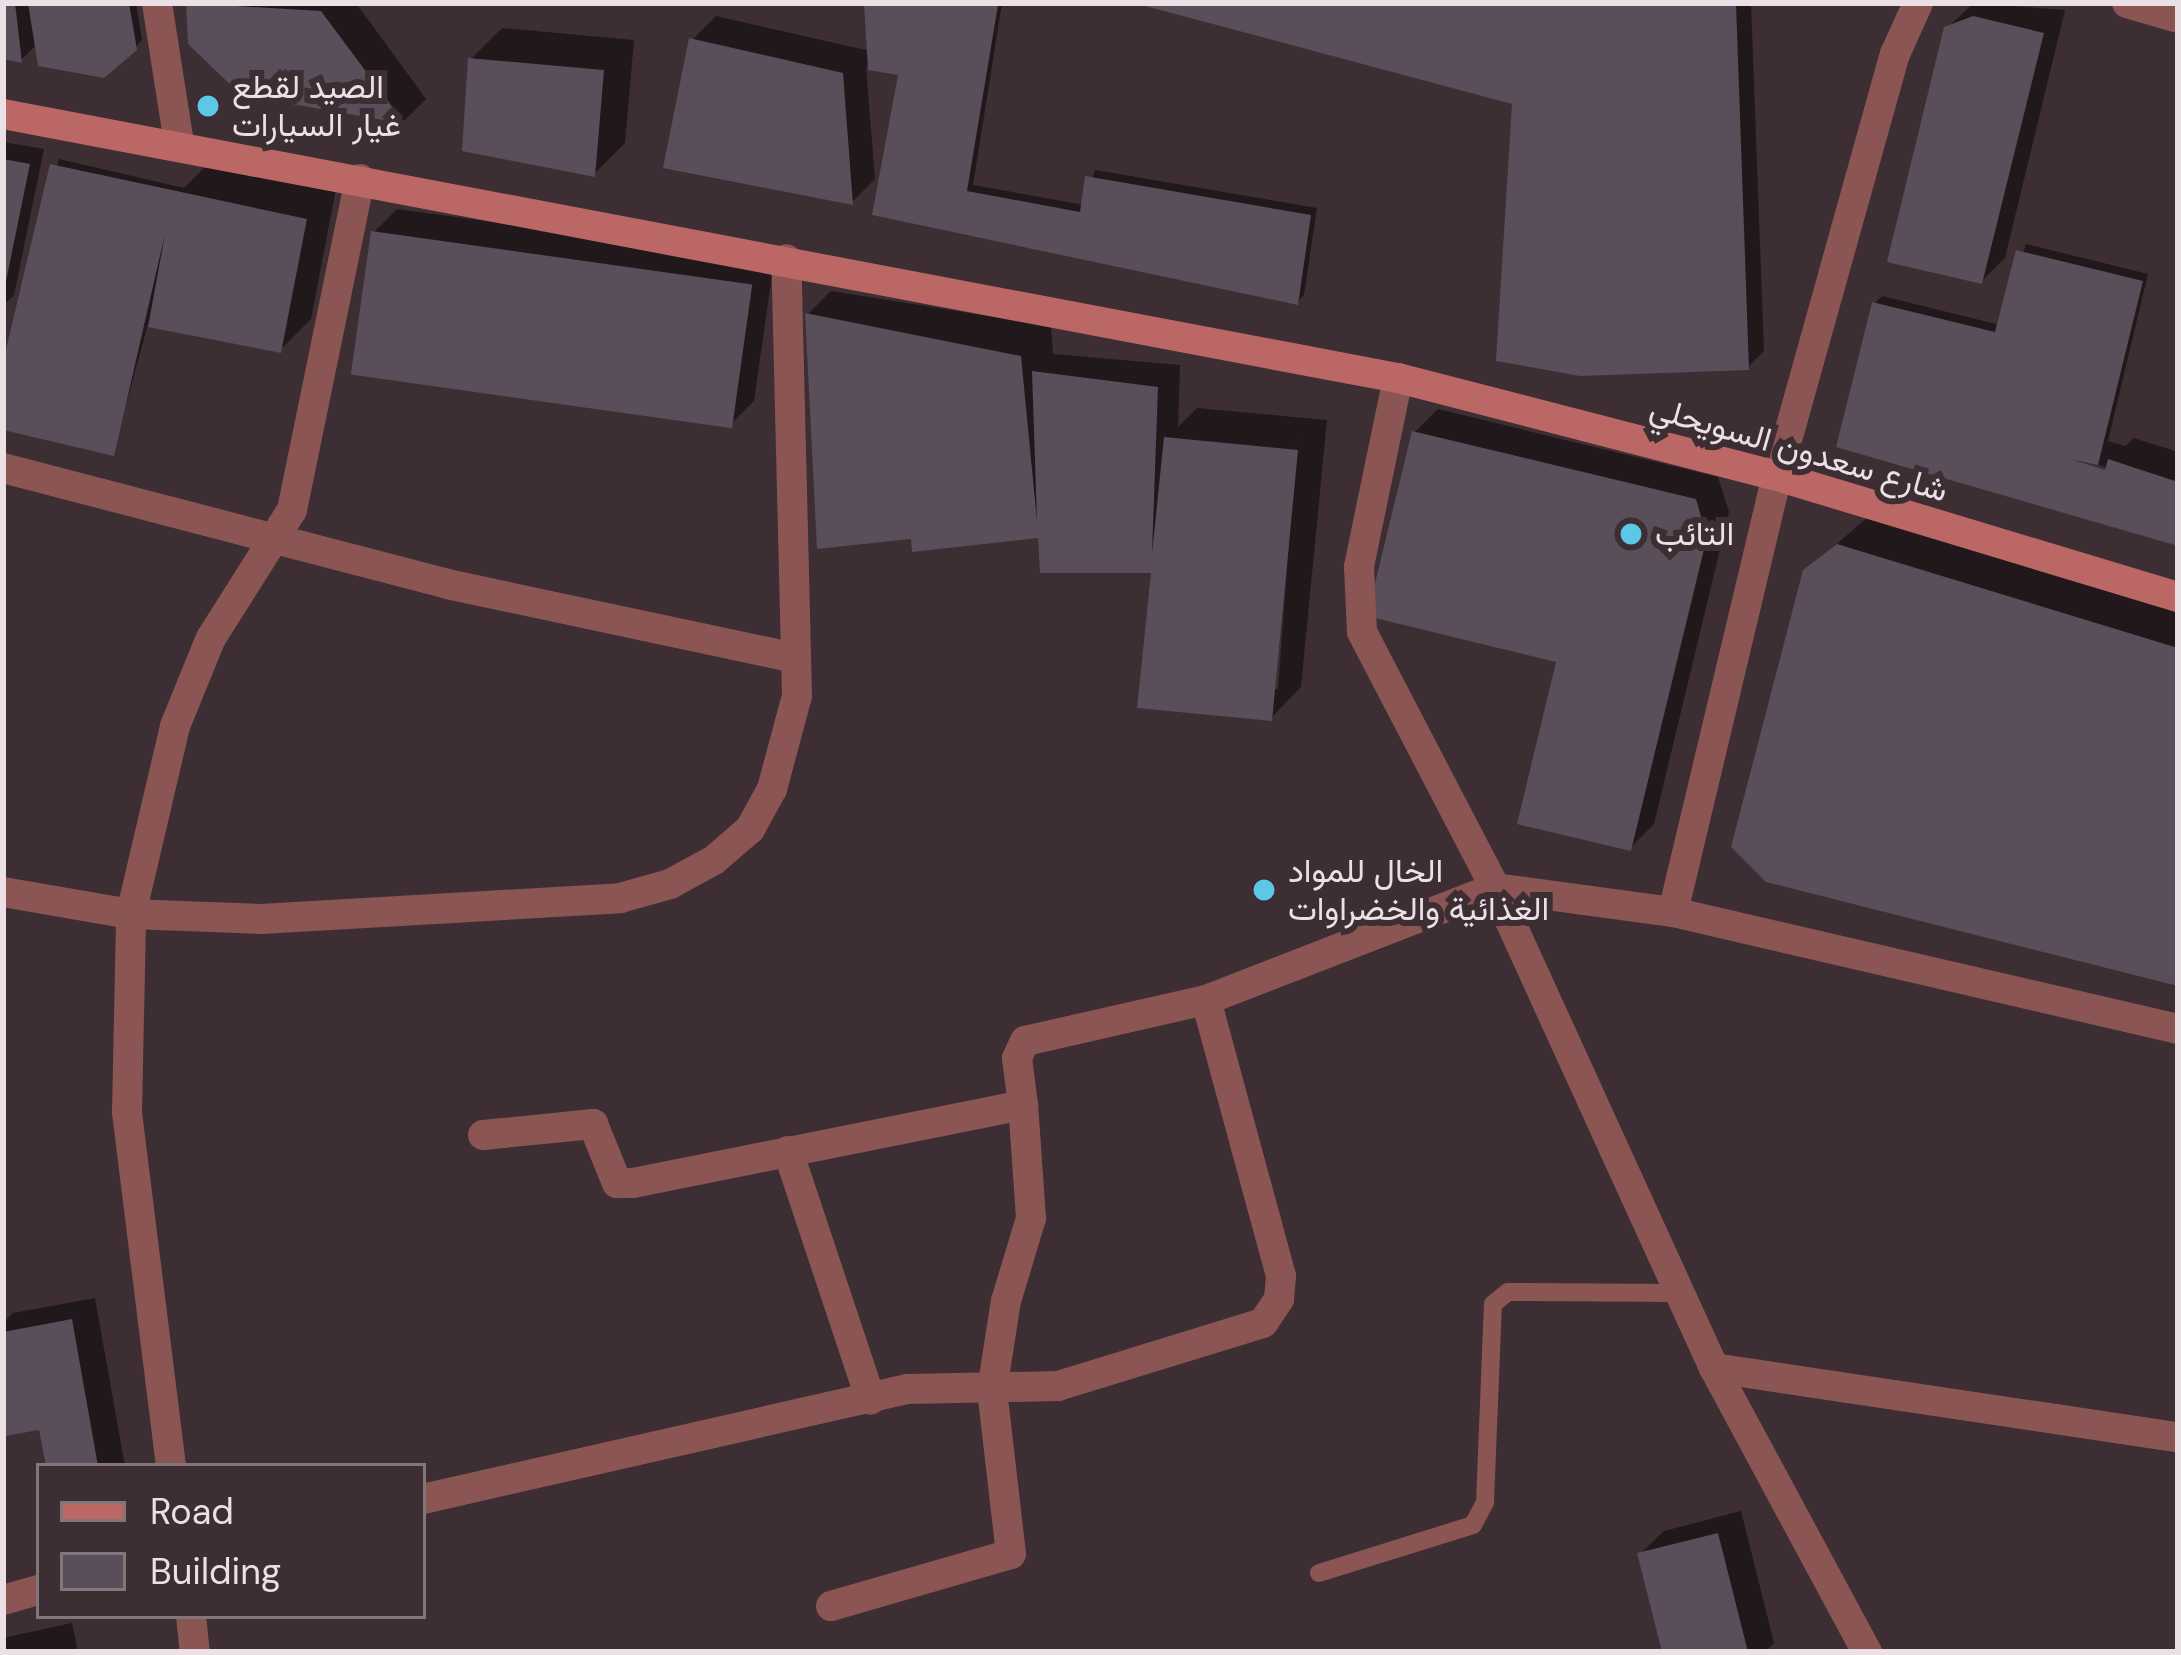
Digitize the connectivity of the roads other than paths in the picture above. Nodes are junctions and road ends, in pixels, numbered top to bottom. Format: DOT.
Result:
graph roads {
  1 [pos="157,3"];
  2 [pos="1894,3"];
  3 [pos="1918,3"];
  4 [pos="2127,3"];
  5 [pos="2178,18"];
  6 [pos="1895,54"];
  7 [pos="3,114"];
  8 [pos="179,144"];
  9 [pos="360,179"];
  10 [pos="786,259"];
  11 [pos="1398,378"];
  12 [pos="3,468"];
  13 [pos="1777,476"];
  14 [pos="279,538"];
  15 [pos="2178,597"];
  16 [pos="795,658"];
  17 [pos="1495,888"];
  18 [pos="3,892"];
  19 [pos="1673,912"];
  20 [pos="131,914"];
  21 [pos="1206,1000"];
  22 [pos="2178,1029"];
  23 [pos="1023,1105"];
  24 [pos="484,1135"];
  25 [pos="788,1151"];
  26 [pos="1680,1293"];
  27 [pos="1714,1367"];
  28 [pos="992,1390"];
  29 [pos="871,1400"];
  30 [pos="2178,1437"];
  31 [pos="171,1463"];
  32 [pos="426,1498"];
  33 [pos="1319,1573"];
  34 [pos="36,1591"];
  35 [pos="3,1600"];
  36 [pos="831,1606"];
  37 [pos="191,1619"];
  38 [pos="194,1652"];
  39 [pos="1867,1652"];
  1 -- 8 [label="street"];
  2 -- 6 [label="street"];
  3 -- 6 [label="street"];
  4 -- 5 [label="street"];
  6 -- 13 [label="street"];
  7 -- 8 [label="main road"];
  8 -- 9 [label="main road"];
  9 -- 10 [label="main road, شارع سعدون السويحلي"];
  9 -- 14 [label="street"];
  10 -- 11 [label="main road, شارع سعدون السويحلي"];
  10 -- 16 [label="street"];
  11 -- 13 [label="main road, شارع سعدون السويحلي"];
  11 -- 17 [label="street"];
  12 -- 14 [label="street"];
  13 -- 15 [label="main road, شارع سعدون السويحلي"];
  13 -- 19 [label="street"];
  14 -- 16 [label="street"];
  14 -- 20 [label="street"];
  16 -- 20 [label="street"];
  17 -- 19 [label="street"];
  17 -- 21 [label="street"];
  17 -- 26 [label="street"];
  18 -- 20 [label="street"];
  19 -- 22 [label="street"];
  20 -- 31 [label="street"];
  21 -- 23 [label="street"];
  21 -- 28 [label="street"];
  23 -- 25 [label="street"];
  23 -- 28 [label="street"];
  24 -- 25 [label="street"];
  25 -- 29 [label="street"];
  26 -- 27 [label="street"];
  26 -- 33 [label="lane"];
  27 -- 30 [label="street"];
  27 -- 39 [label="street"];
  28 -- 29 [label="street"];
  28 -- 36 [label="street"];
  29 -- 32 [label="street"];
  34 -- 35 [label="street"];
  37 -- 38 [label="street"];
}
